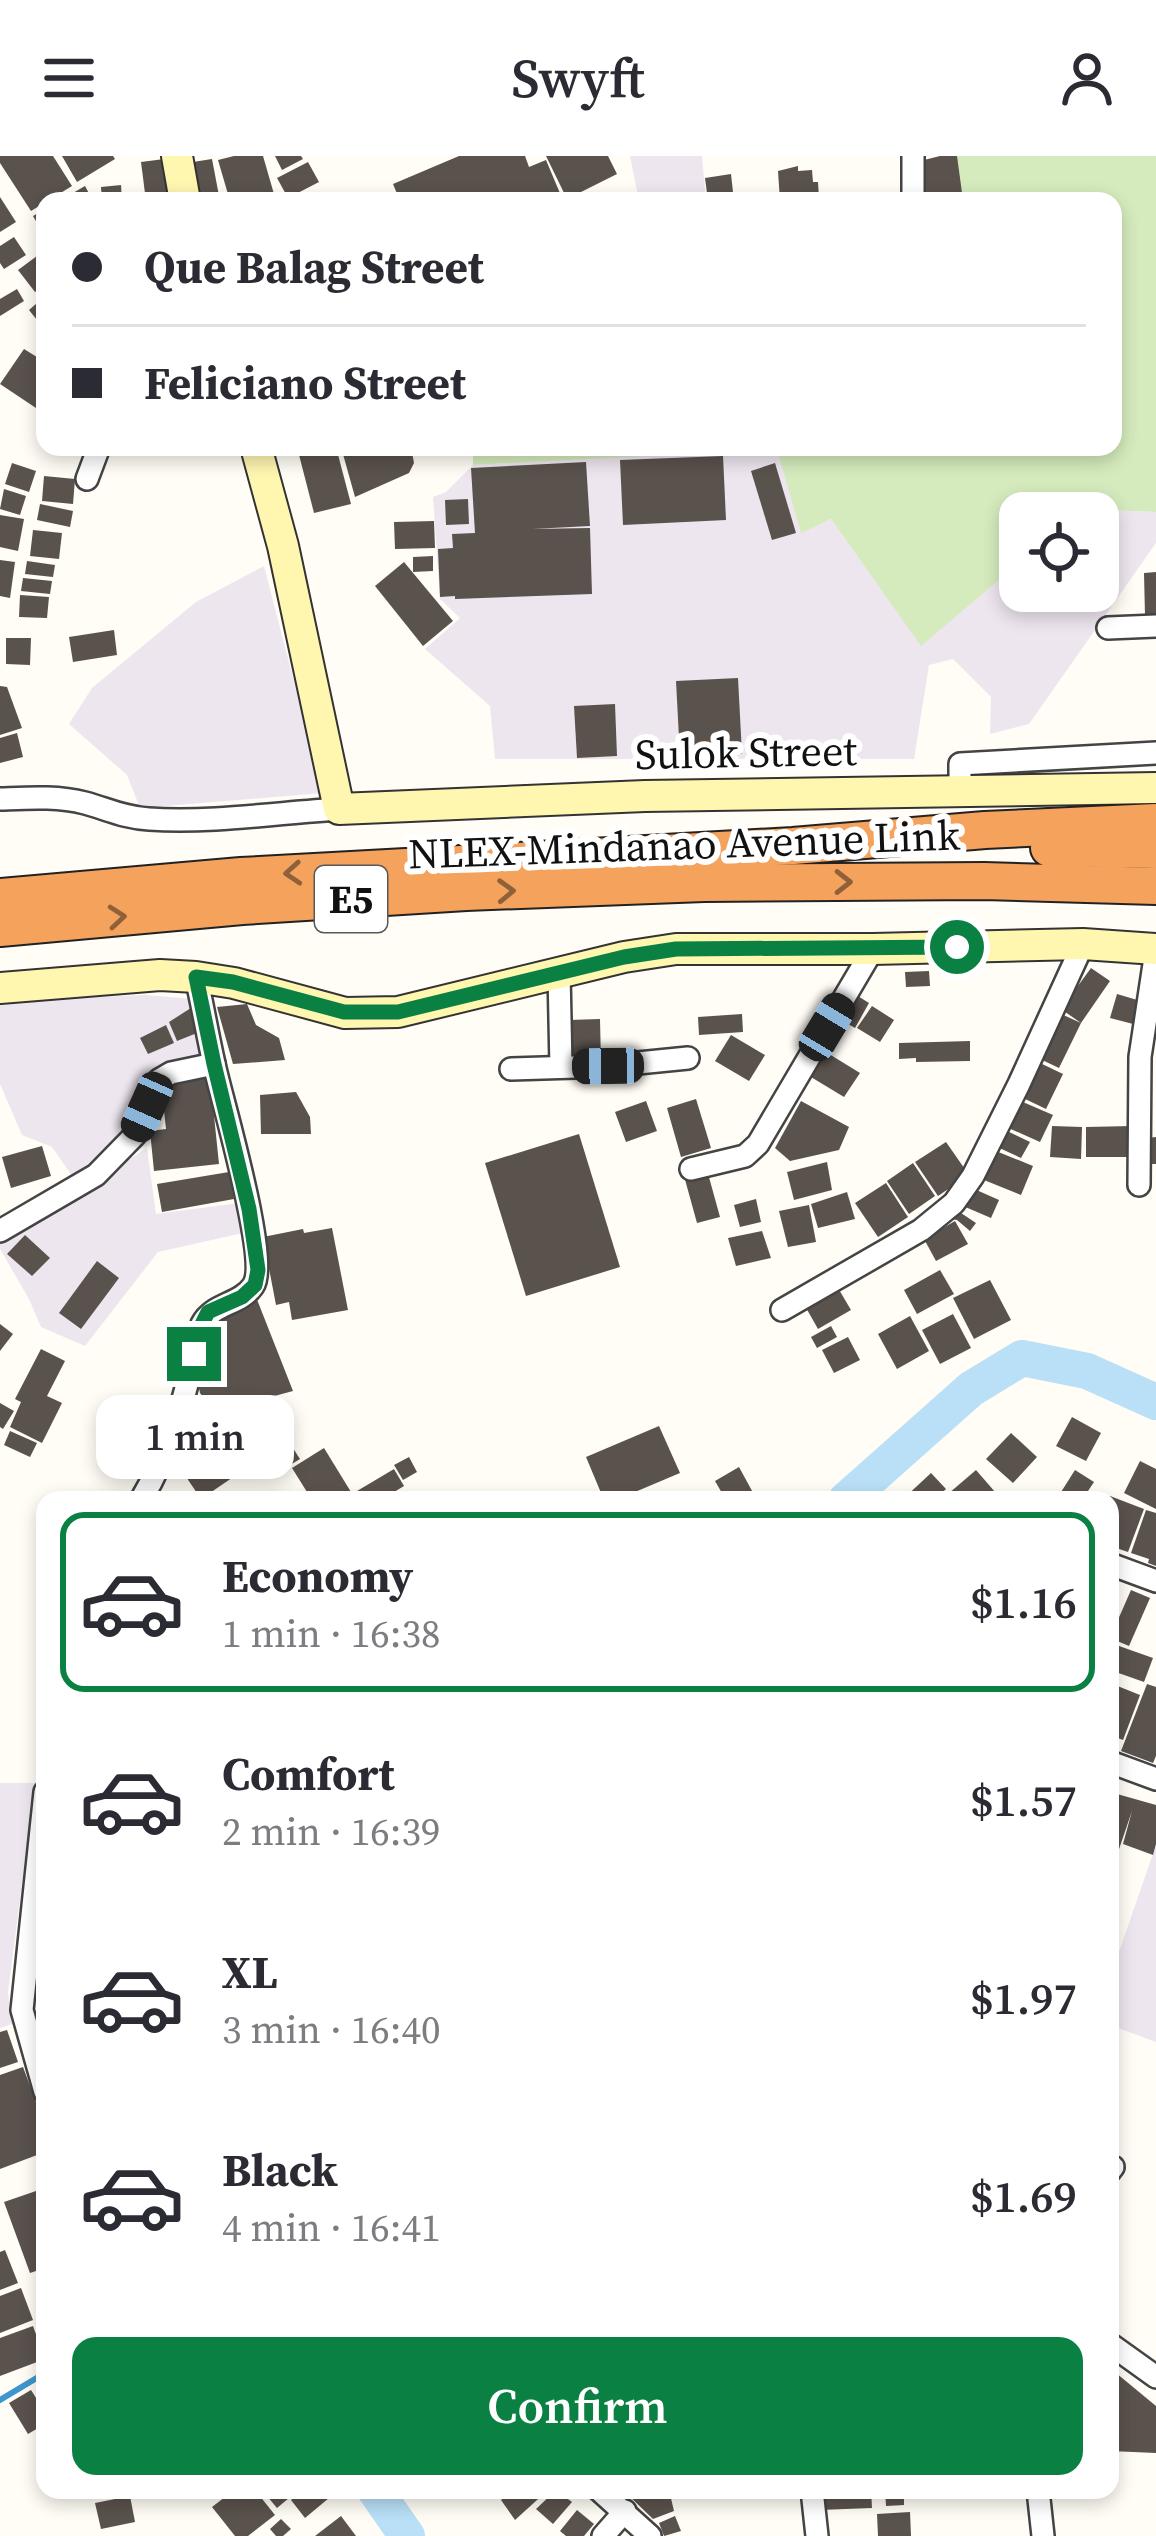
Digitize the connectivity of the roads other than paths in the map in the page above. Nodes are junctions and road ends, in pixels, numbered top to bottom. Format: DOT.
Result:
graph roads {
  1 [pos="177,156"];
  2 [pos="913,156"];
  3 [pos="183,192"];
  4 [pos="913,192"];
  5 [pos="96,456"];
  6 [pos="258,456"];
  7 [pos="87,479"];
  8 [pos="1156,626"];
  9 [pos="1108,628"];
  10 [pos="1156,753"];
  11 [pos="1156,788"];
  12 [pos="960,791"];
  13 [pos="0,798"];
  14 [pos="339,809"];
  15 [pos="1156,822"];
  16 [pos="793,846"];
  17 [pos="1156,850"];
  18 [pos="1156,886"];
  19 [pos="0,897"];
  20 [pos="0,928"];
  21 [pos="1083,944"];
  22 [pos="873,949"];
  23 [pos="1156,950"];
  24 [pos="559,973"];
  25 [pos="196,977"];
  26 [pos="0,988"];
  27 [pos="688,1058"];
  28 [pos="214,1064"];
  29 [pos="561,1067"];
  30 [pos="511,1069"];
  31 [pos="692,1169"];
  32 [pos="1139,1185"];
  33 [pos="0,1231"];
  34 [pos="782,1310"];
  35 [pos="146,1491"];
  36 [pos="1119,1567"];
  37 [pos="1156,1581"];
  38 [pos="1119,1765"];
  39 [pos="1156,1779"];
  40 [pos="36,1878"];
  41 [pos="36,2060"];
  42 [pos="1119,2350"];
  43 [pos="1156,2377"];
  44 [pos="610,2499"];
  45 [pos="813,2499"];
  46 [pos="1039,2499"];
  47 [pos="625,2511"];
  48 [pos="603,2536"];
  49 [pos="650,2536"];
  50 [pos="817,2536"];
  51 [pos="1043,2536"];
  1 -- 3 [label="street"];
  2 -- 4 [label="street"];
  5 -- 7 [label="street"];
  6 -- 14 [label="street"];
  8 -- 9 [label="street"];
  10 -- 12 [label="street"];
  11 -- 12 [label="street, Sulok Street"];
  12 -- 14 [label="street, Sulok Street"];
  13 -- 14 [label="street"];
  15 -- 16 [label="highway, NLEX-Mindanao Avenue Link / E5"];
  16 -- 17 [label="highway, NLEX-Mindanao Avenue Link / E5"];
  16 -- 19 [label="highway, NLEX-Mindanao Avenue Link / E5, one-way"];
  20 -- 18 [label="highway, NLEX-Mindanao Avenue Link / E5, one-way"];
  21 -- 22 [label="street"];
  21 -- 23 [label="street"];
  21 -- 34 [label="street"];
  22 -- 24 [label="street"];
  22 -- 31 [label="street"];
  23 -- 32 [label="street"];
  24 -- 25 [label="street"];
  24 -- 29 [label="street"];
  25 -- 26 [label="street"];
  25 -- 28 [label="street"];
  27 -- 29 [label="street"];
  28 -- 33 [label="street"];
  28 -- 35 [label="street"];
  29 -- 30 [label="street"];
  36 -- 37 [label="street"];
  38 -- 39 [label="street"];
  40 -- 41 [label="street"];
  42 -- 43 [label="street"];
  44 -- 47 [label="street"];
  45 -- 50 [label="street"];
  46 -- 51 [label="street"];
  47 -- 48 [label="street"];
  47 -- 49 [label="street"];
}
